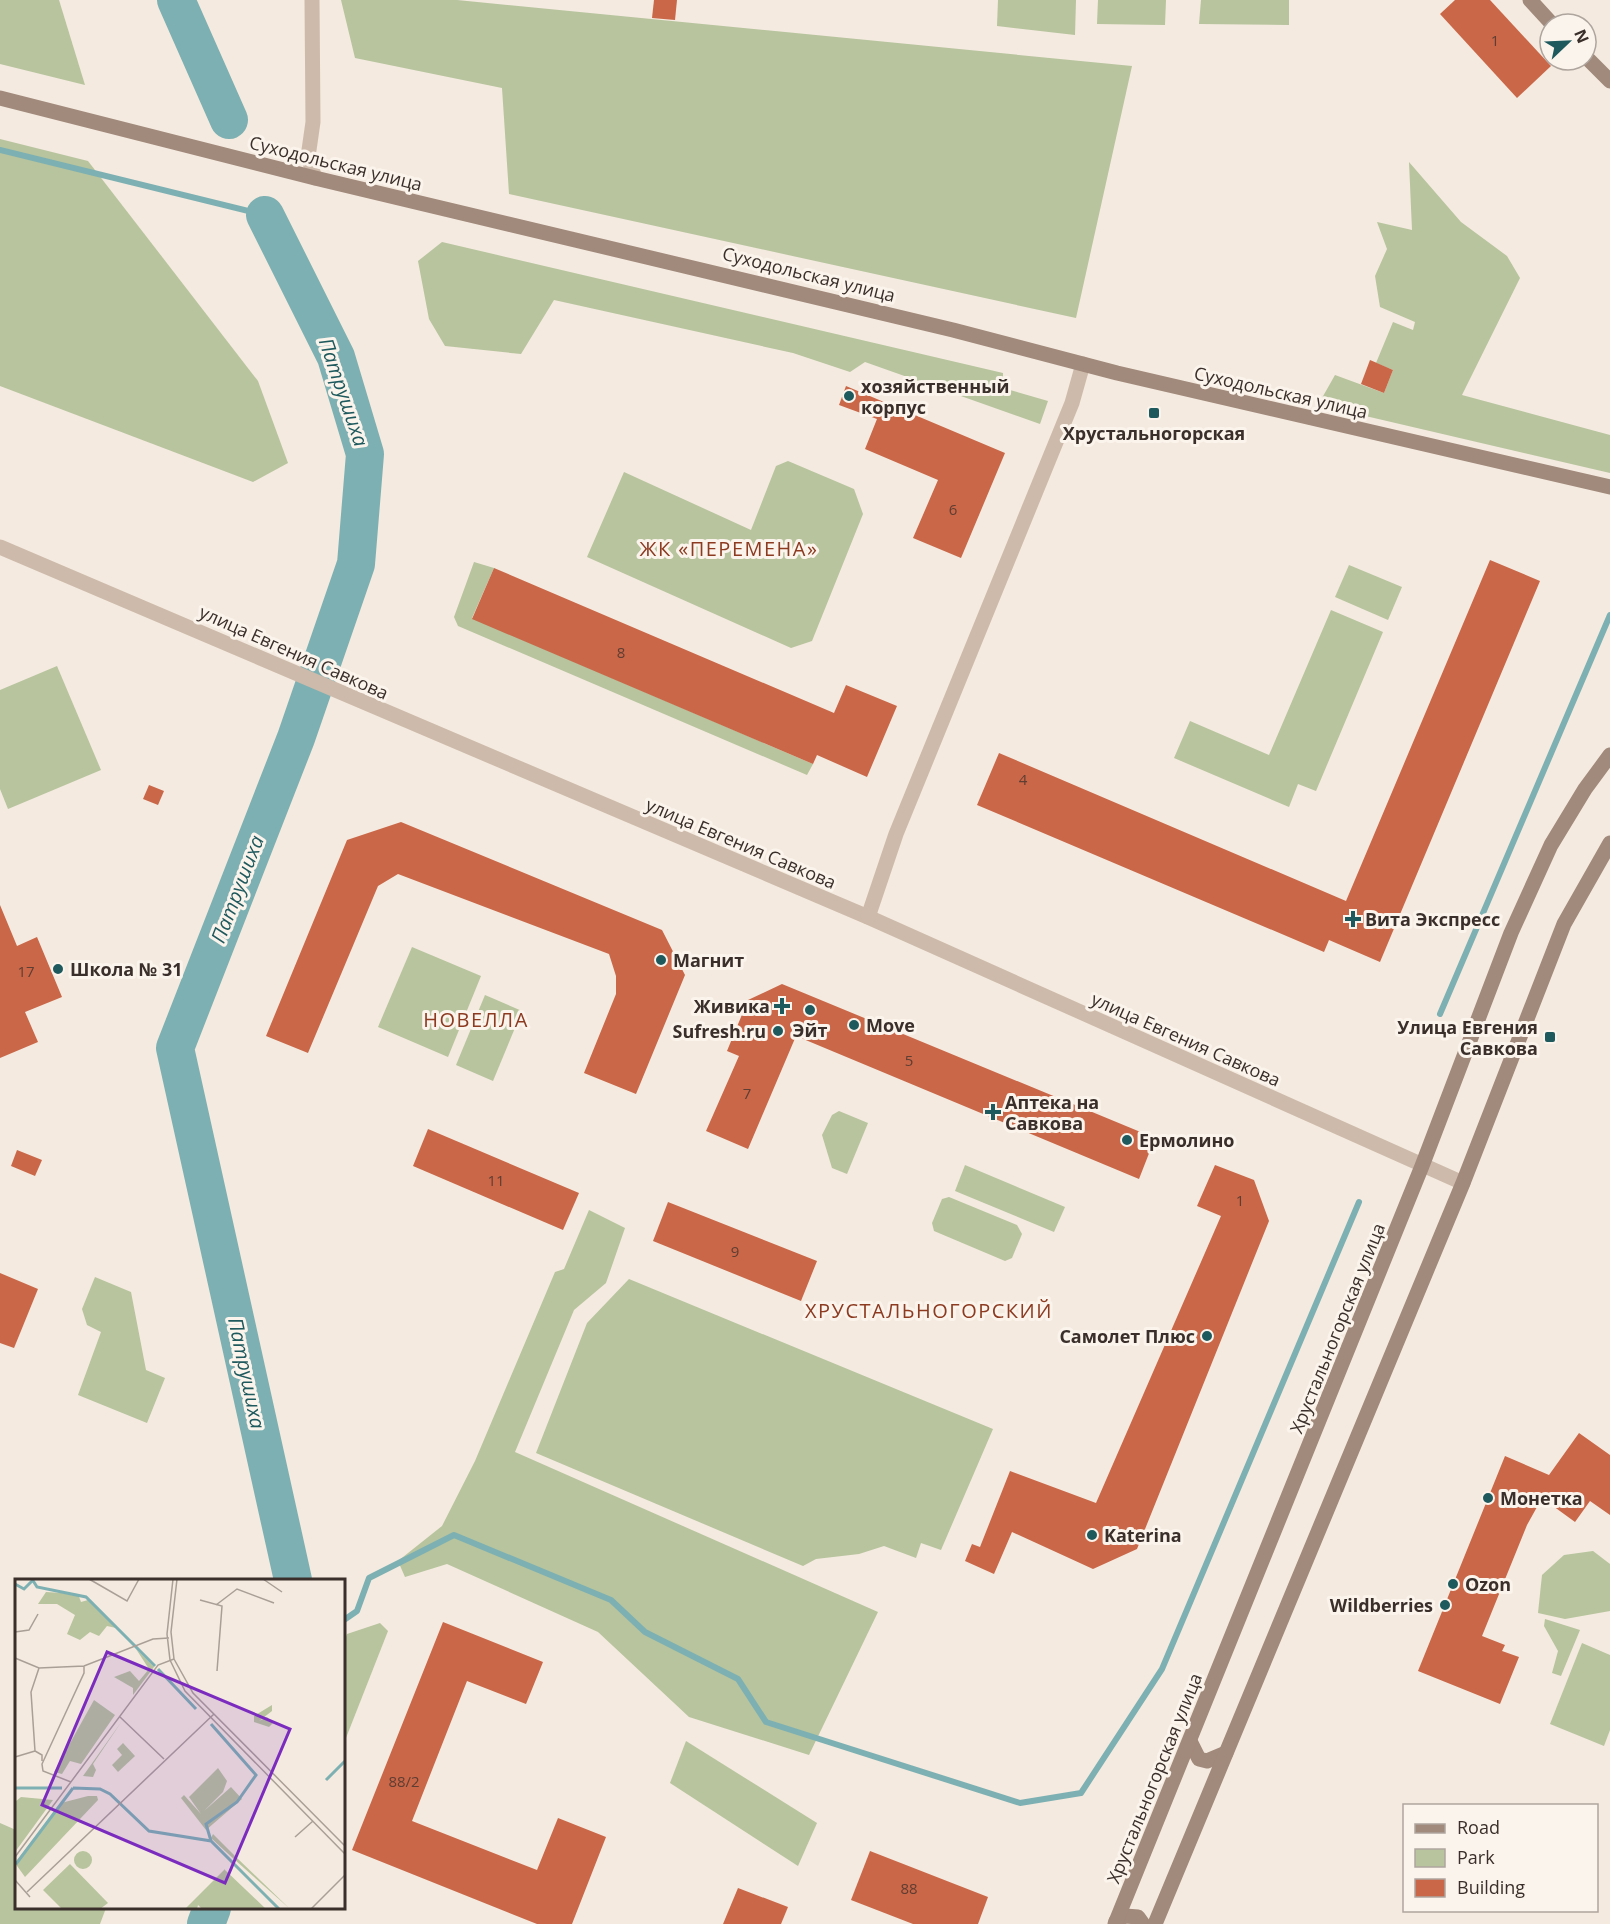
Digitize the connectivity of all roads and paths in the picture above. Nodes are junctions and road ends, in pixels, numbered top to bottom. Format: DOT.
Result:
graph roads {
  1 [pos="312,0"];
  2 [pos="1530,0"];
  3 [pos="1541,12"];
  4 [pos="1598,69"];
  5 [pos="1610,81"];
  6 [pos="0,98"];
  7 [pos="315,178"];
  8 [pos="1083,364"];
  9 [pos="1610,487"];
  10 [pos="0,547"];
  11 [pos="1610,755"];
  12 [pos="1610,843"];
  13 [pos="868,917"];
  14 [pos="1422,1166"];
  15 [pos="1463,1183"];
  16 [pos="1190,1741"];
  17 [pos="1226,1753"];
  18 [pos="1116,1922"];
  19 [pos="1143,1924"];
  20 [pos="1155,1924"];
  1 -- 7 [label="street"];
  2 -- 3 [label="street"];
  4 -- 5 [label="street"];
  6 -- 7 [label="street, Суходольская улица"];
  7 -- 8 [label="street, Суходольская улица"];
  8 -- 9 [label="street, Суходольская улица"];
  8 -- 13 [label="street"];
  10 -- 13 [label="street, улица Евгения Савкова"];
  11 -- 14 [label="street, Хрустальногорская улица"];
  12 -- 15 [label="street"];
  13 -- 14 [label="street, улица Евгения Савкова"];
  14 -- 15 [label="street, улица Евгения Савкова"];
  14 -- 16 [label="street, Хрустальногорская улица"];
  15 -- 17 [label="street"];
  16 -- 17 [label="street"];
  16 -- 18 [label="street, Хрустальногорская улица"];
  17 -- 20 [label="street"];
  18 -- 19 [label="street"];
}
